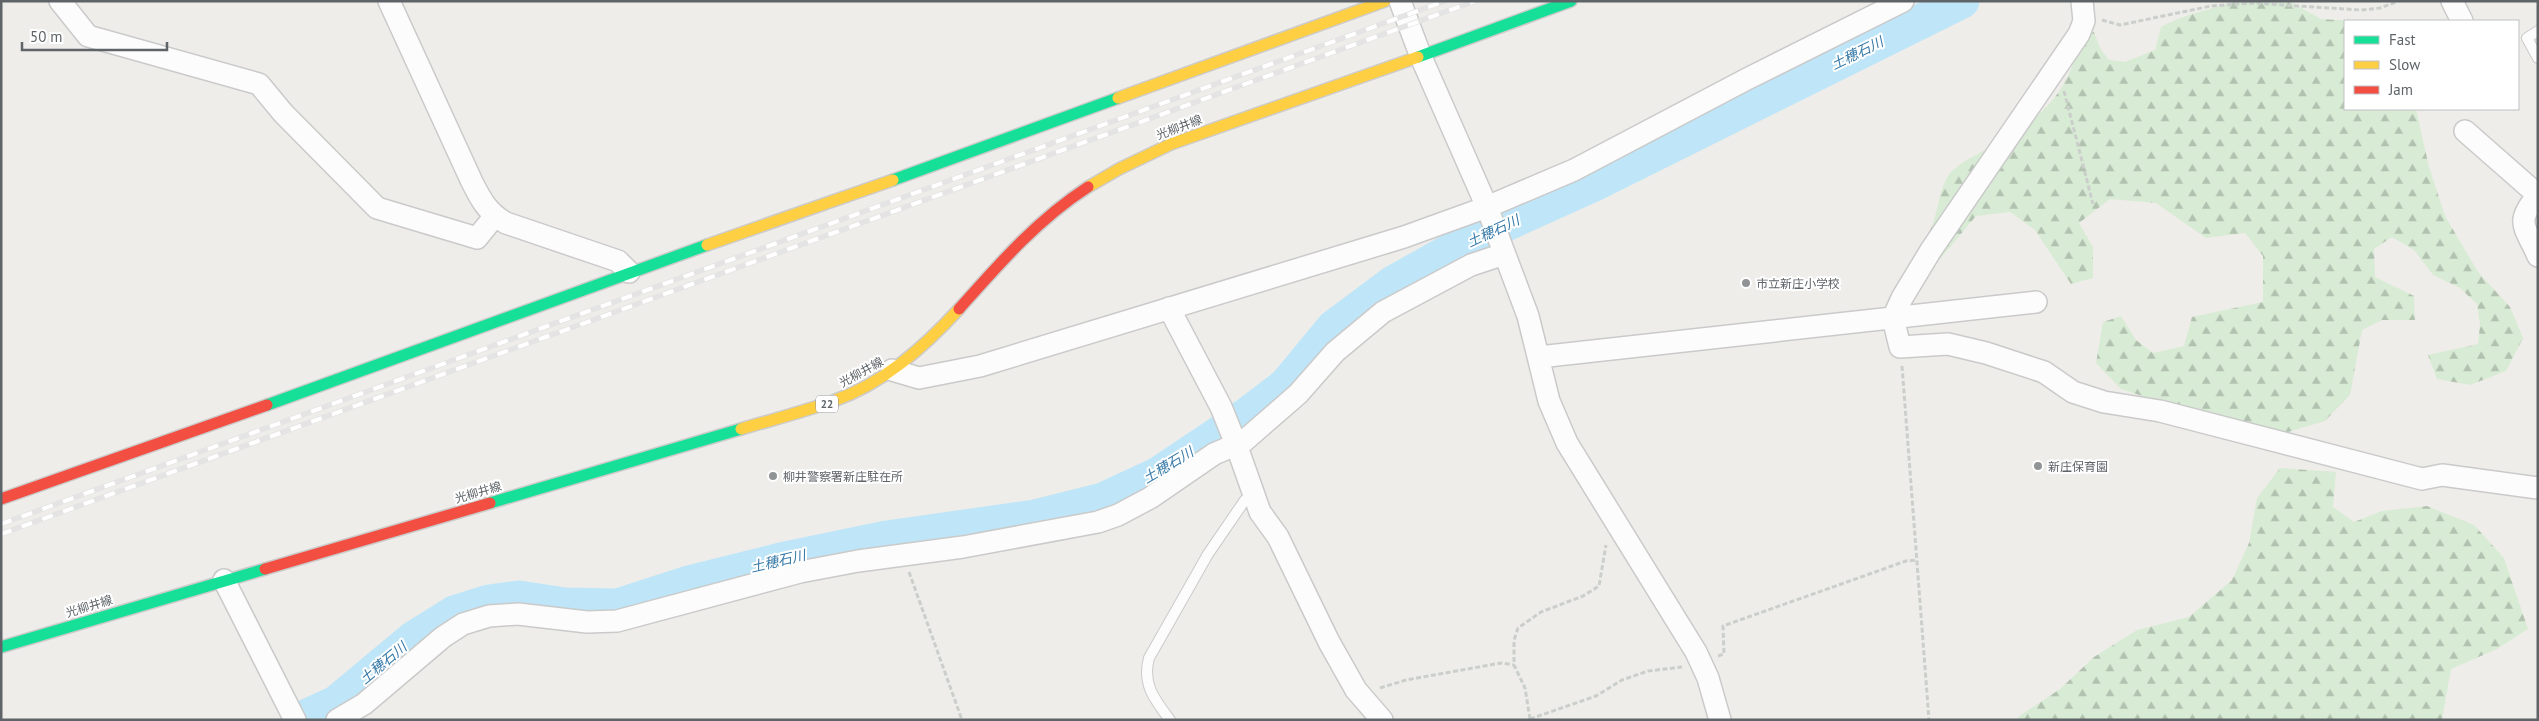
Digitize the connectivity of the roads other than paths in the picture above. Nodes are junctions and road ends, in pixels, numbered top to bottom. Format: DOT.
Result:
graph roads {
  1 [pos="60,1"];
  2 [pos="389,1"];
  3 [pos="1385,1"];
  4 [pos="1400,1"];
  5 [pos="1571,1"];
  6 [pos="1904,1"];
  7 [pos="2452,1"];
  8 [pos="2083,11"];
  9 [pos="2462,20"];
  10 [pos="2538,31"];
  11 [pos="1421,57"];
  12 [pos="2538,58"];
  13 [pos="2465,131"];
  14 [pos="2538,195"];
  15 [pos="1488,210"];
  16 [pos="494,217"];
  17 [pos="1502,247"];
  18 [pos="2538,256"];
  19 [pos="629,272"];
  20 [pos="2036,302"];
  21 [pos="1169,308"];
  22 [pos="1893,318"];
  23 [pos="1538,357"];
  24 [pos="892,370"];
  25 [pos="1236,442"];
  26 [pos="2538,488"];
  27 [pos="1252,494"];
  28 [pos="1,499"];
  29 [pos="224,580"];
  30 [pos="1,647"];
  31 [pos="290,712"];
  32 [pos="337,720"];
  33 [pos="1170,720"];
  34 [pos="1382,720"];
  35 [pos="1720,720"];
  1 -- 16 [label="street"];
  2 -- 16 [label="street"];
  3 -- 19 [label="main road"];
  4 -- 11 [label="street"];
  5 -- 11 [label="main road, 光柳井線 / 22"];
  6 -- 15 [label="street"];
  7 -- 9 [label="street"];
  8 -- 22 [label="street"];
  10 -- 12 [label="lane"];
  11 -- 15 [label="street"];
  11 -- 24 [label="main road, 光柳井線 / 22"];
  13 -- 14 [label="street"];
  14 -- 18 [label="street"];
  15 -- 17 [label="street"];
  15 -- 21 [label="street"];
  16 -- 19 [label="street"];
  17 -- 23 [label="street"];
  17 -- 25 [label="street"];
  19 -- 28 [label="main road"];
  20 -- 22 [label="street"];
  21 -- 24 [label="street"];
  21 -- 25 [label="street"];
  22 -- 23 [label="street"];
  22 -- 26 [label="street"];
  23 -- 35 [label="street"];
  24 -- 29 [label="main road, 光柳井線 / 22"];
  25 -- 27 [label="street"];
  25 -- 32 [label="street"];
  27 -- 33 [label="lane"];
  27 -- 34 [label="street"];
  29 -- 30 [label="main road, 光柳井線 / 22"];
  29 -- 31 [label="street"];
}
